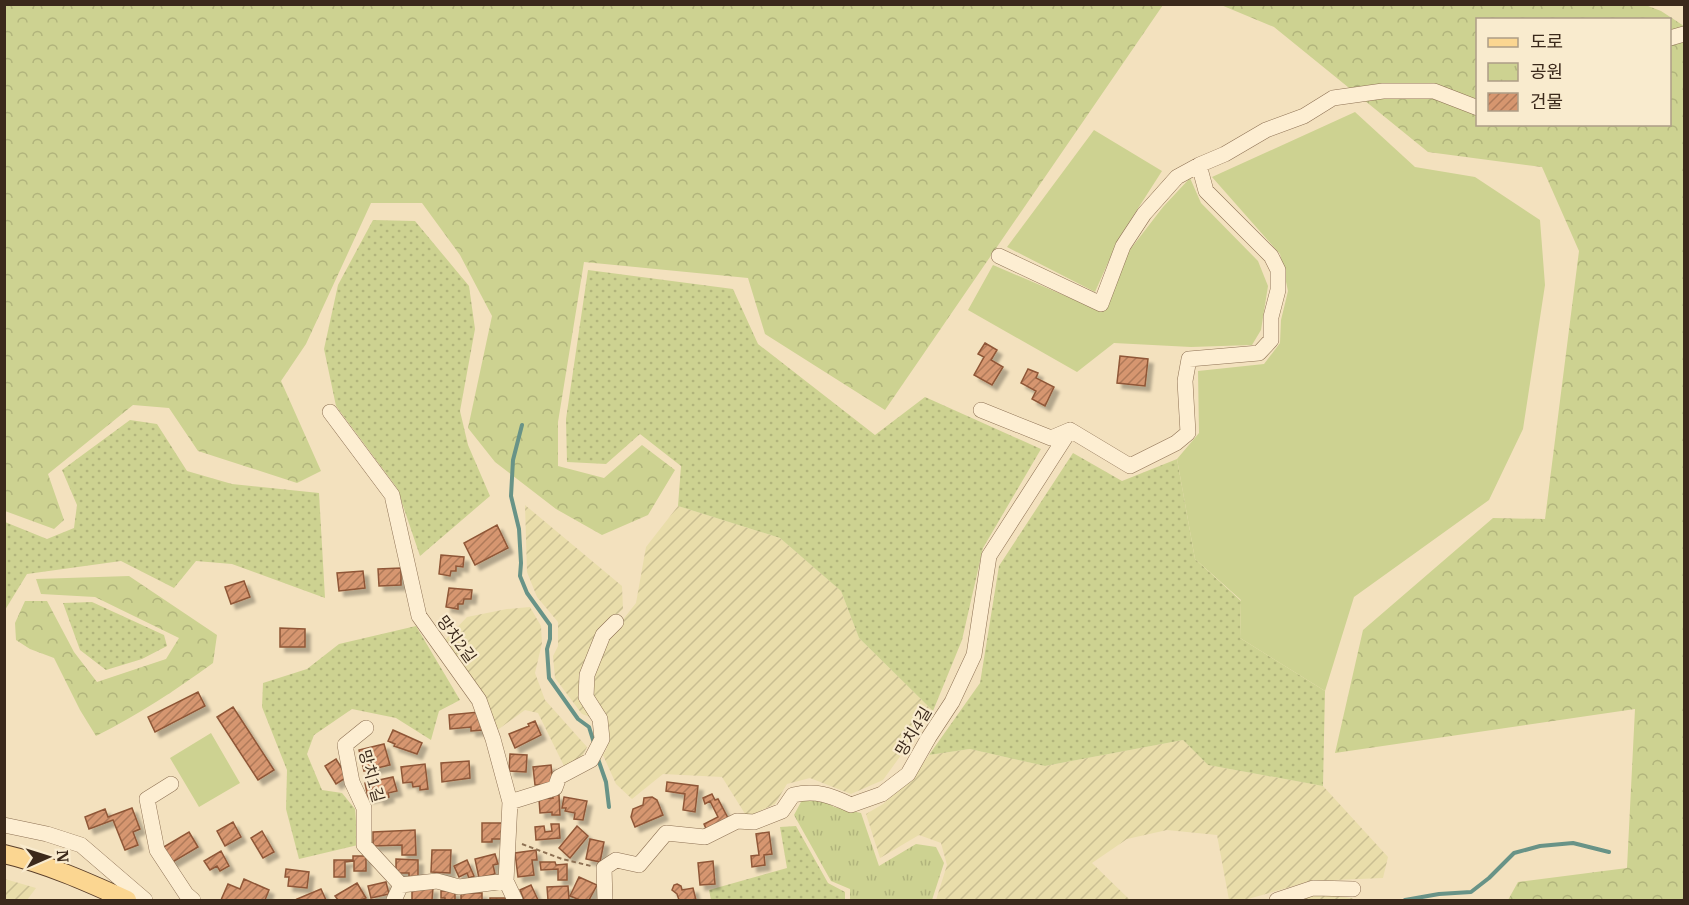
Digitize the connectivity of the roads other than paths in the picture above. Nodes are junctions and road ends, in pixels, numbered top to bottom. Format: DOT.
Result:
graph roads {
  1 [pos="1476,107"];
  2 [pos="1199,165"];
  3 [pos="999,256"];
  4 [pos="981,410"];
  5 [pos="330,412"];
  6 [pos="1070,430"];
  7 [pos="616,622"];
  8 [pos="366,728"];
  9 [pos="171,784"];
  10 [pos="510,802"];
  11 [pos="4,825"];
  12 [pos="4,854"];
  13 [pos="506,881"];
  14 [pos="401,885"];
  15 [pos="1353,889"];
  16 [pos="127,900"];
  17 [pos="145,900"];
  18 [pos="194,900"];
  19 [pos="394,900"];
  20 [pos="515,900"];
  21 [pos="605,900"];
  22 [pos="1277,900"];
  1 -- 2 [label="street"];
  2 -- 3 [label="street"];
  2 -- 6 [label="street"];
  4 -- 6 [label="street"];
  5 -- 10 [label="street, 망치2길"];
  6 -- 21 [label="street, 망치4길"];
  7 -- 10 [label="street"];
  8 -- 14 [label="street, 망치1길"];
  9 -- 18 [label="street"];
  10 -- 13 [label="street, 망치2길"];
  11 -- 17 [label="street"];
  12 -- 16 [label="main road"];
  13 -- 14 [label="street"];
  13 -- 20 [label="street, 망치2길"];
  14 -- 19 [label="street"];
  15 -- 22 [label="street"];
}
